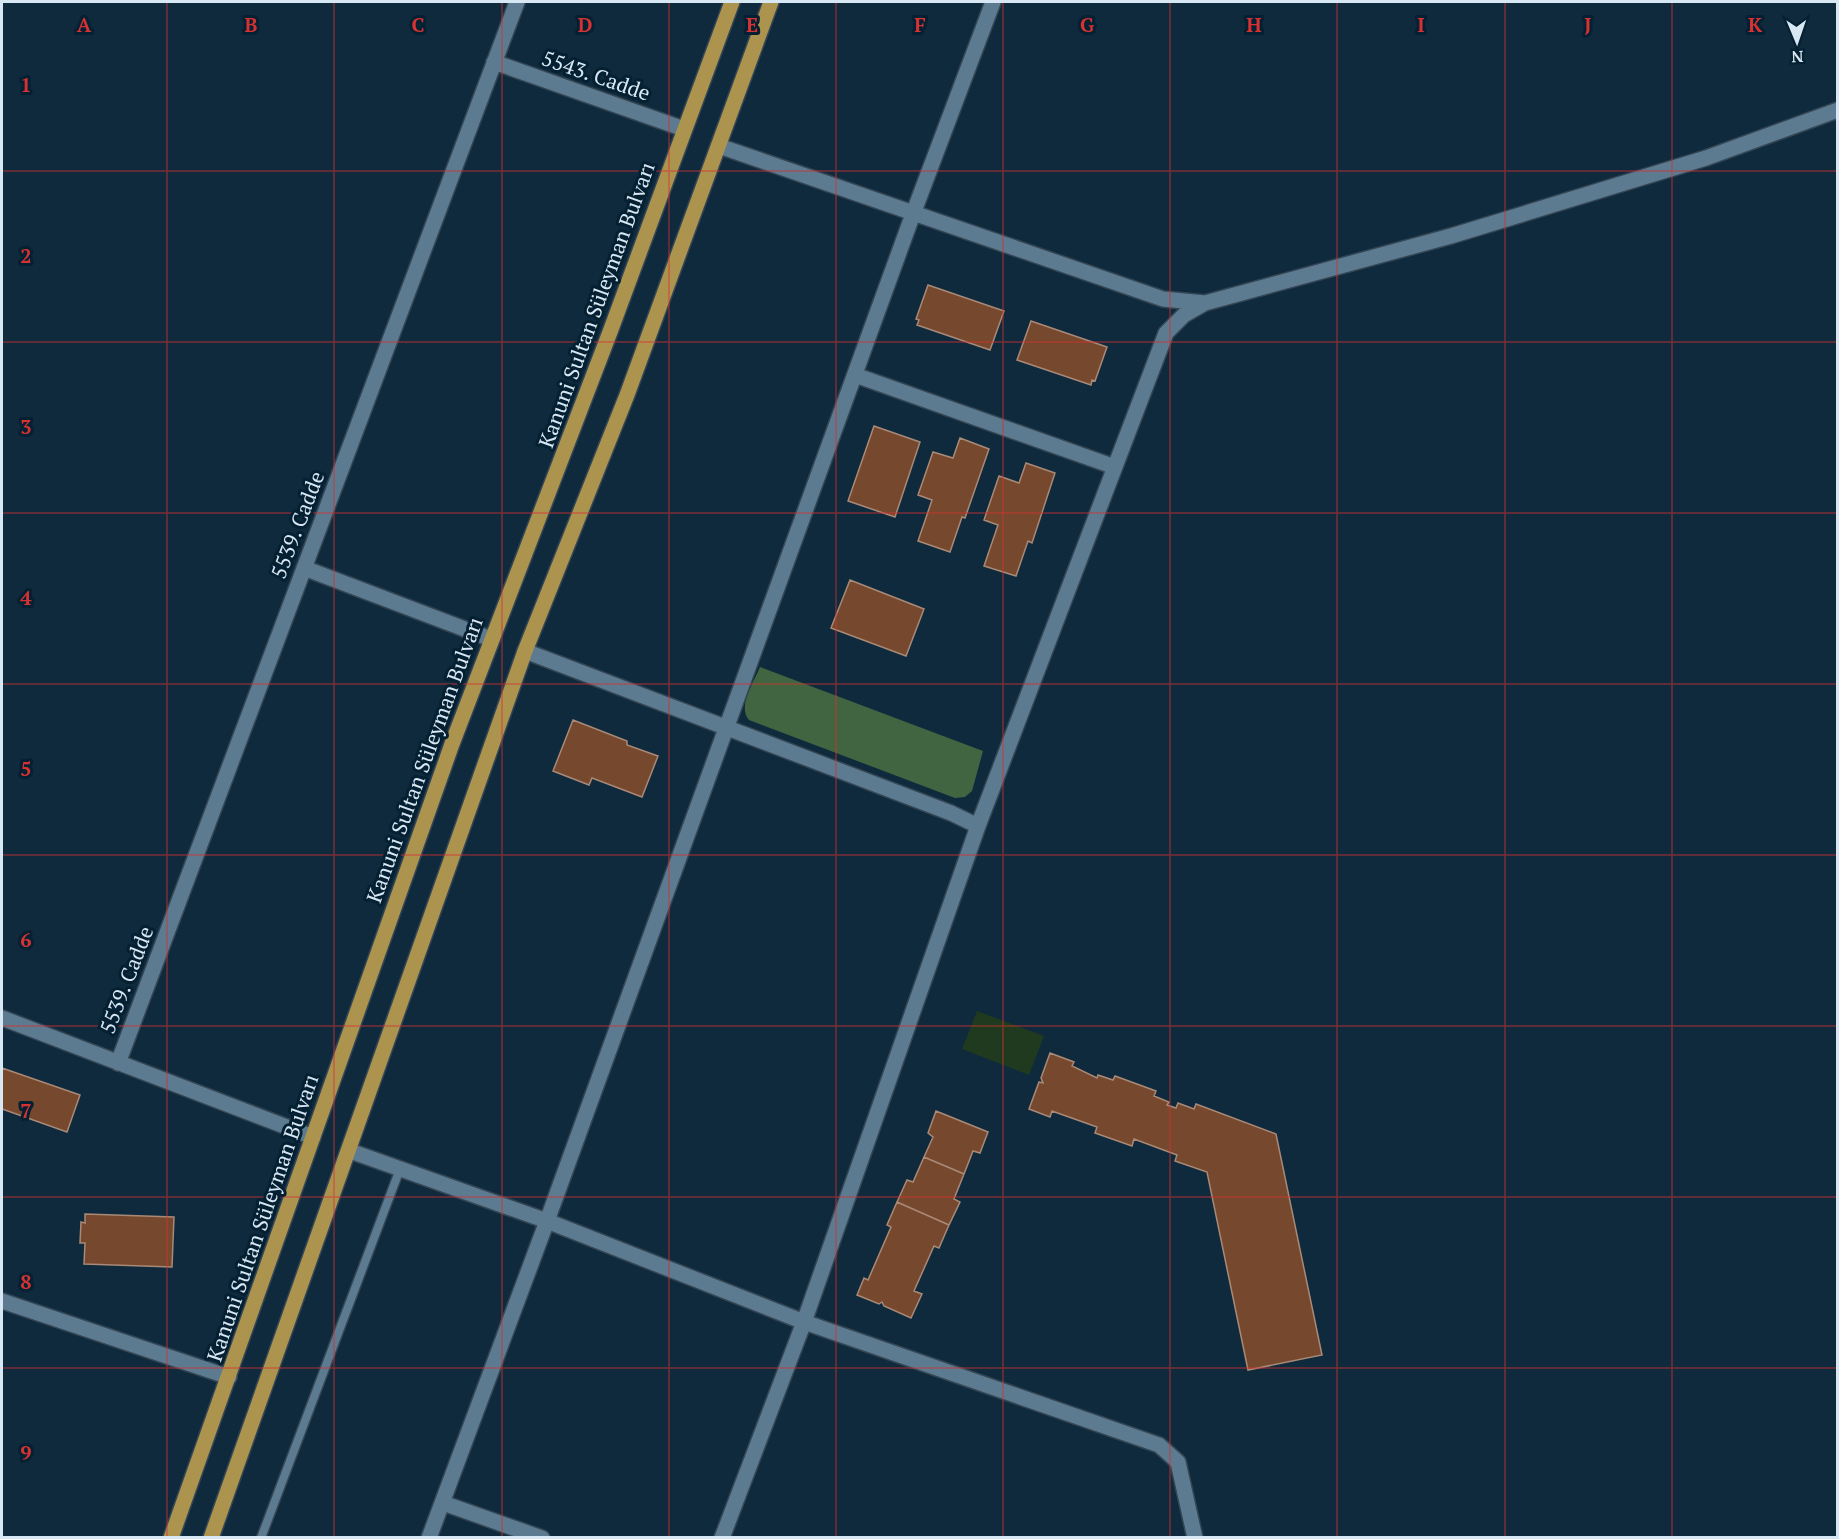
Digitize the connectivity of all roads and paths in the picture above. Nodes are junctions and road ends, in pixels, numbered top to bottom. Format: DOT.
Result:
graph roads {
  1 [pos="517,2"];
  2 [pos="732,2"];
  3 [pos="771,2"];
  4 [pos="993,2"];
  5 [pos="494,62"];
  6 [pos="1838,110"];
  7 [pos="684,129"];
  8 [pos="719,146"];
  9 [pos="913,214"];
  10 [pos="1206,303"];
  11 [pos="855,375"];
  12 [pos="1115,466"];
  13 [pos="304,568"];
  14 [pos="491,639"];
  15 [pos="525,651"];
  16 [pos="727,727"];
  17 [pos="978,826"];
  18 [pos="2,1018"];
  19 [pos="118,1063"];
  20 [pos="313,1137"];
  21 [pos="350,1151"];
  22 [pos="400,1169"];
  23 [pos="547,1221"];
  24 [pos="2,1301"];
  25 [pos="804,1322"];
  26 [pos="229,1377"];
  27 [pos="443,1503"];
  28 [pos="171,1538"];
  29 [pos="211,1538"];
  30 [pos="261,1538"];
  31 [pos="429,1538"];
  32 [pos="542,1538"];
  33 [pos="722,1538"];
  34 [pos="1194,1538"];
  1 -- 5 [label="street, 5539. Cadde"];
  2 -- 7 [label="main road, Kanuni Sultan Süleyman Bulvarı"];
  3 -- 8 [label="main road"];
  4 -- 9 [label="street"];
  5 -- 7 [label="street, 5543. Cadde"];
  5 -- 13 [label="street, 5539. Cadde"];
  6 -- 10 [label="street"];
  7 -- 14 [label="main road, Kanuni Sultan Süleyman Bulvarı"];
  8 -- 9 [label="street"];
  8 -- 15 [label="main road"];
  9 -- 10 [label="street"];
  9 -- 11 [label="street"];
  10 -- 12 [label="street"];
  11 -- 12 [label="street"];
  11 -- 16 [label="street"];
  12 -- 17 [label="street"];
  13 -- 14 [label="street"];
  13 -- 19 [label="street, 5539. Cadde"];
  14 -- 20 [label="main road, Kanuni Sultan Süleyman Bulvarı"];
  15 -- 16 [label="street"];
  15 -- 21 [label="main road"];
  16 -- 17 [label="street"];
  16 -- 23 [label="street"];
  17 -- 25 [label="street"];
  18 -- 19 [label="street"];
  19 -- 20 [label="street"];
  20 -- 26 [label="main road, Kanuni Sultan Süleyman Bulvarı"];
  21 -- 22 [label="street"];
  21 -- 29 [label="main road"];
  22 -- 23 [label="street"];
  22 -- 30 [label="lane"];
  23 -- 25 [label="street"];
  23 -- 27 [label="street"];
  24 -- 26 [label="street"];
  25 -- 33 [label="street"];
  25 -- 34 [label="street"];
  26 -- 28 [label="main road, Kanuni Sultan Süleyman Bulvarı"];
  27 -- 31 [label="street"];
  27 -- 32 [label="street"];
}
